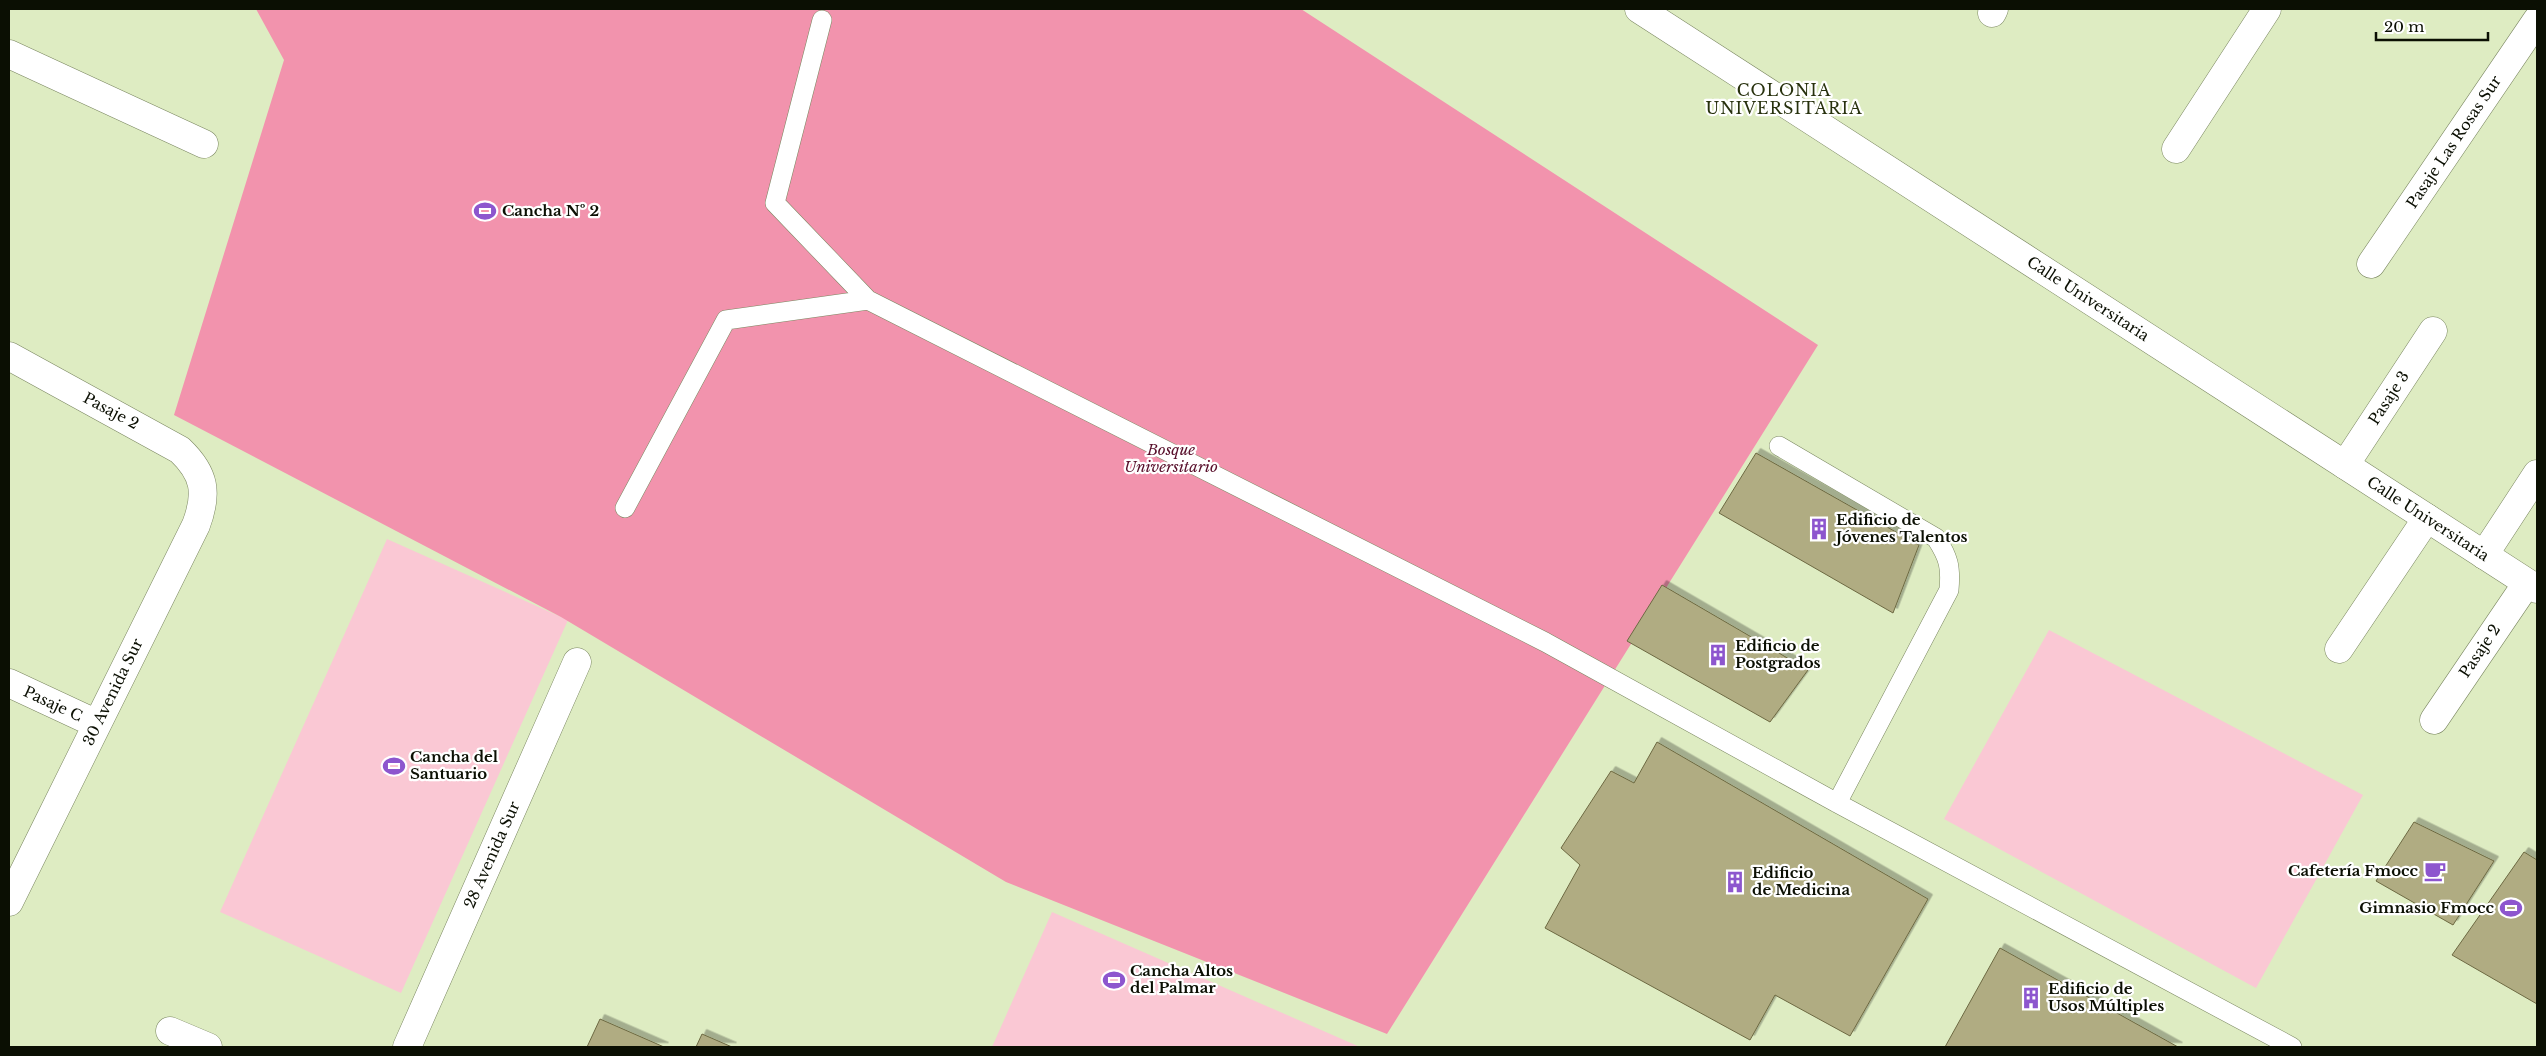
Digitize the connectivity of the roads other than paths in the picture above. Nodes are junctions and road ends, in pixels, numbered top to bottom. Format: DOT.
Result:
graph roads {
  1 [pos="1639,9"];
  2 [pos="2267,9"];
  3 [pos="822,20"];
  4 [pos="2537,20"];
  5 [pos="9,54"];
  6 [pos="204,144"];
  7 [pos="2176,149"];
  8 [pos="2371,264"];
  9 [pos="868,300"];
  10 [pos="2433,330"];
  11 [pos="9,356"];
  12 [pos="1779,446"];
  13 [pos="2345,465"];
  14 [pos="2537,474"];
  15 [pos="201,478"];
  16 [pos="625,508"];
  17 [pos="2427,518"];
  18 [pos="2484,555"];
  19 [pos="2532,586"];
  20 [pos="2339,649"];
  21 [pos="577,662"];
  22 [pos="9,683"];
  23 [pos="2434,720"];
  24 [pos="97,724"];
  25 [pos="1836,804"];
  26 [pos="9,902"];
  27 [pos="170,1030"];
  28 [pos="208,1047"];
  29 [pos="407,1047"];
  30 [pos="2292,1047"];
  1 -- 13 [label="street, Calle Universitaria"];
  2 -- 7 [label="street"];
  3 -- 9 [label="lane"];
  4 -- 8 [label="street, Pasaje Las Rosas Sur"];
  5 -- 6 [label="street"];
  9 -- 16 [label="lane"];
  9 -- 25 [label="lane"];
  10 -- 13 [label="street, Pasaje 3"];
  11 -- 15 [label="street, Pasaje 2"];
  12 -- 25 [label="lane"];
  13 -- 17 [label="street, Calle Universitaria"];
  14 -- 18 [label="street"];
  15 -- 24 [label="street, 30 Avenida Sur"];
  17 -- 18 [label="street, Calle Universitaria"];
  17 -- 20 [label="street"];
  18 -- 19 [label="street, Calle Universitaria"];
  19 -- 23 [label="street, Pasaje 2"];
  21 -- 29 [label="street, 28 Avenida Sur"];
  22 -- 24 [label="street, Pasaje C"];
  24 -- 26 [label="street, 30 Avenida Sur"];
  25 -- 30 [label="lane"];
  27 -- 28 [label="street"];
}
